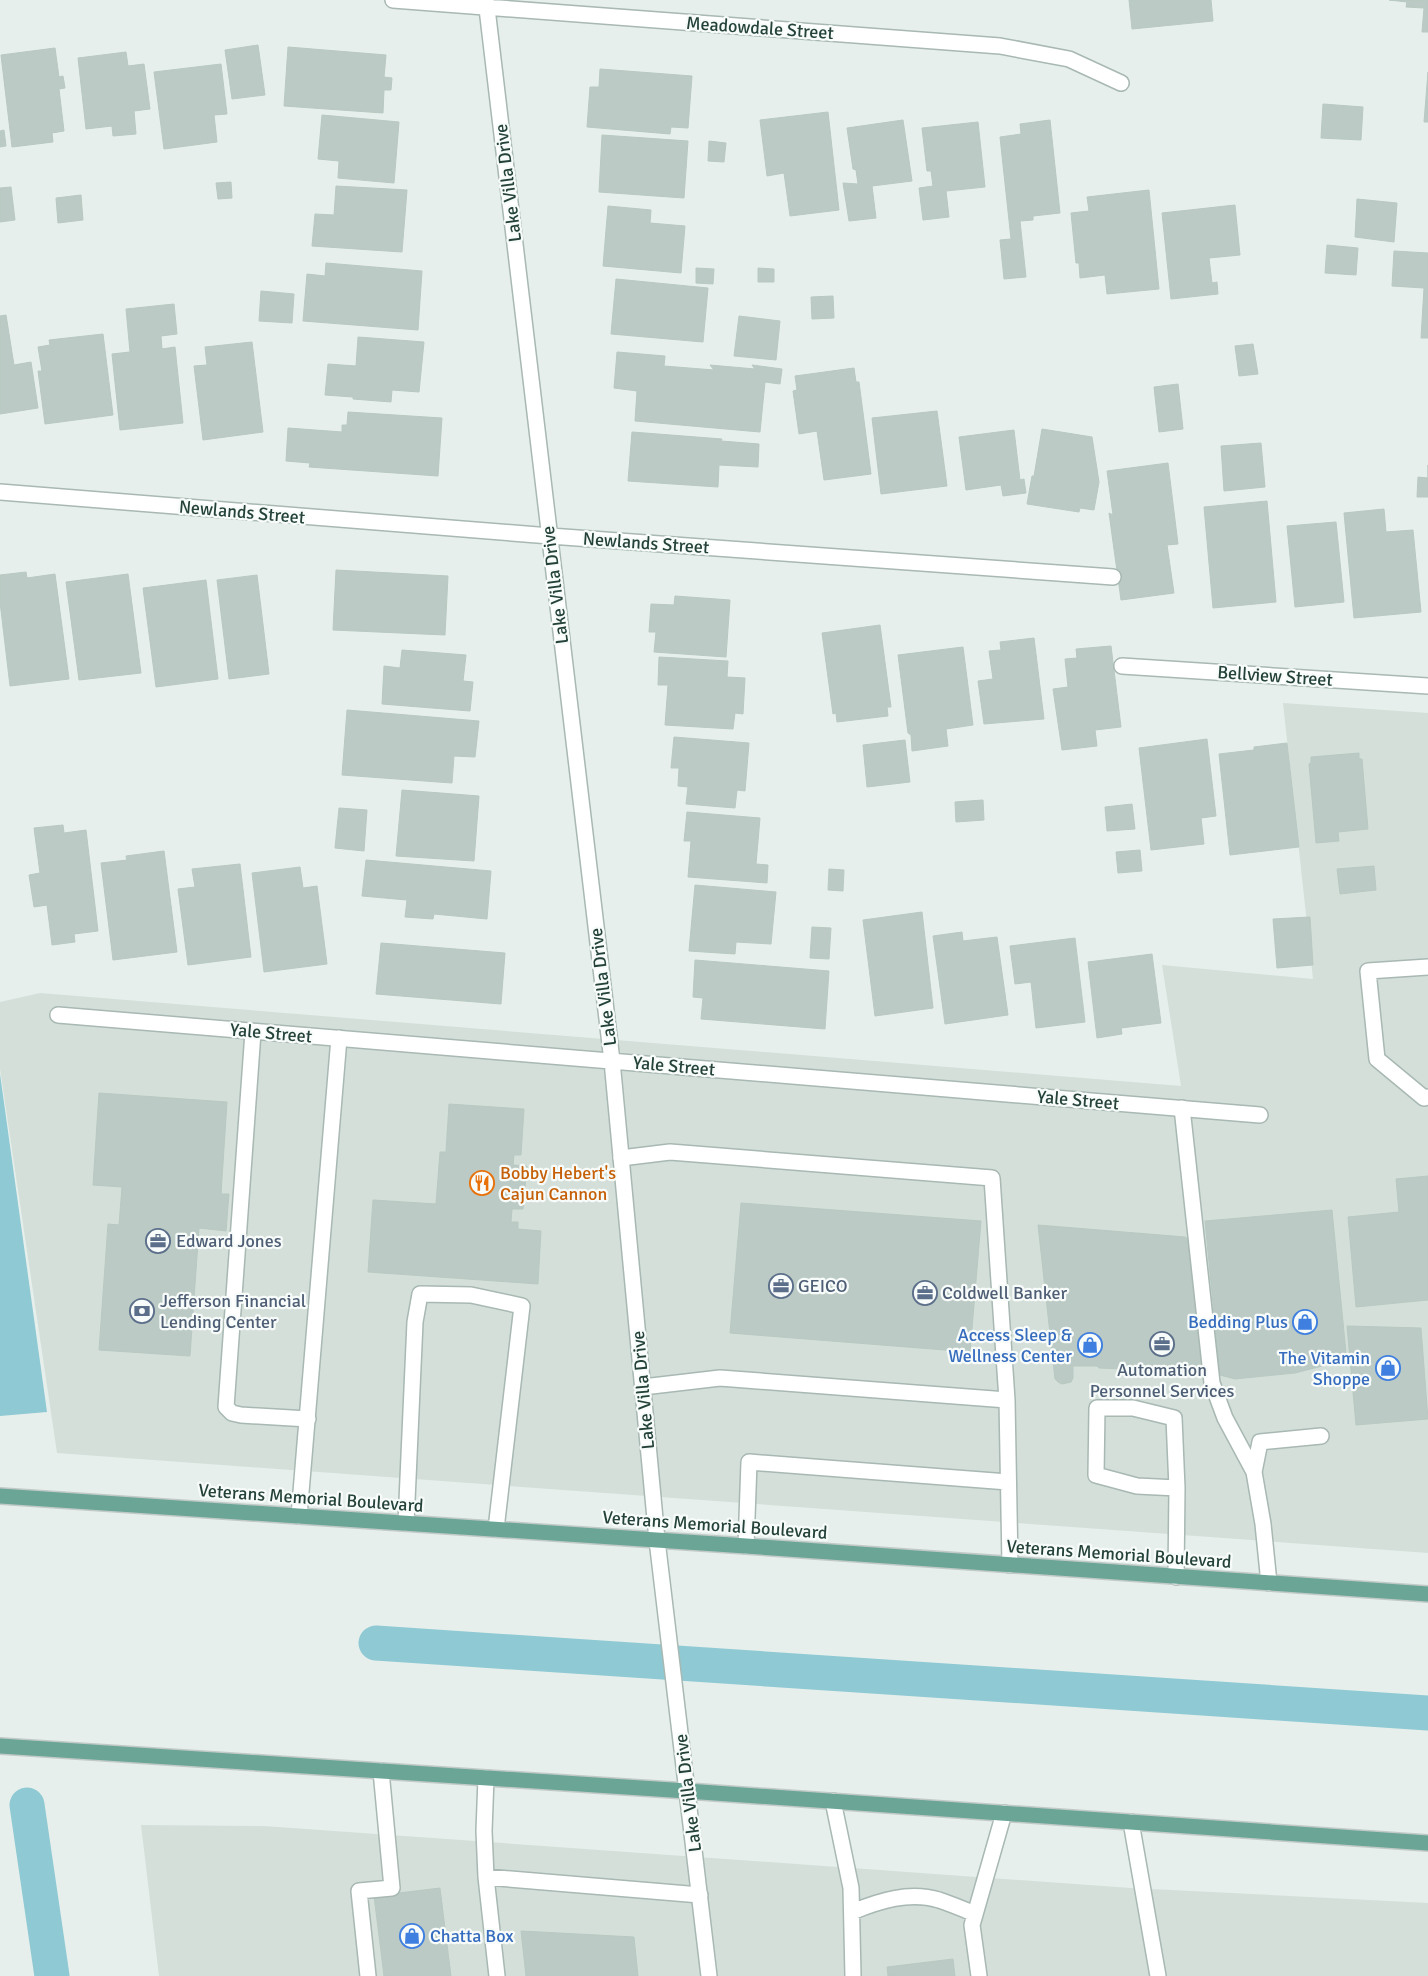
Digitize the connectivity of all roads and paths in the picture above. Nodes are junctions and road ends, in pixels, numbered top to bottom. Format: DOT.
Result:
graph roads {
  1 [pos="393,0"];
  2 [pos="487,4"];
  3 [pos="1121,83"];
  4 [pos="0,492"];
  5 [pos="550,536"];
  6 [pos="1113,577"];
  7 [pos="1122,666"];
  8 [pos="1428,686"];
  9 [pos="1428,967"];
  10 [pos="58,1015"];
  11 [pos="253,1032"];
  12 [pos="339,1038"];
  13 [pos="612,1061"];
  14 [pos="1428,1097"];
  15 [pos="1182,1108"];
  16 [pos="1260,1115"];
  17 [pos="621,1158"];
  18 [pos="643,1387"];
  19 [pos="1007,1400"];
  20 [pos="308,1419"];
  21 [pos="1322,1436"];
  22 [pos="1254,1472"];
  23 [pos="1008,1482"];
  24 [pos="1178,1488"];
  25 [pos="0,1496"];
  26 [pos="300,1516"];
  27 [pos="406,1523"];
  28 [pos="496,1529"];
  29 [pos="657,1540"];
  30 [pos="746,1546"];
  31 [pos="1010,1565"];
  32 [pos="1176,1576"];
  33 [pos="1269,1583"];
  34 [pos="1428,1594"];
  35 [pos="0,1746"];
  36 [pos="381,1771"];
  37 [pos="486,1778"];
  38 [pos="687,1791"];
  39 [pos="833,1801"];
  40 [pos="1004,1813"];
  41 [pos="1131,1822"];
  42 [pos="1428,1843"];
  43 [pos="486,1877"];
  44 [pos="700,1895"];
  45 [pos="852,1912"];
  46 [pos="975,1914"];
  47 [pos="368,1976"];
  48 [pos="497,1976"];
  49 [pos="709,1976"];
  50 [pos="854,1976"];
  51 [pos="979,1976"];
  52 [pos="1158,1976"];
  1 -- 2 [label="street, Meadowdale Street"];
  2 -- 3 [label="street, Meadowdale Street"];
  2 -- 5 [label="street, Lake Villa Drive"];
  4 -- 5 [label="street, Newlands Street"];
  5 -- 6 [label="street, Newlands Street"];
  5 -- 13 [label="street, Lake Villa Drive"];
  7 -- 8 [label="street, Bellview Street"];
  9 -- 14 [label="street"];
  10 -- 11 [label="street, Yale Street"];
  11 -- 12 [label="street, Yale Street"];
  11 -- 20 [label="street"];
  12 -- 13 [label="street, Yale Street"];
  12 -- 20 [label="street"];
  13 -- 15 [label="street, Yale Street"];
  13 -- 17 [label="street, Lake Villa Drive"];
  15 -- 16 [label="street, Yale Street"];
  15 -- 22 [label="street"];
  17 -- 18 [label="street, Lake Villa Drive"];
  17 -- 19 [label="street"];
  18 -- 19 [label="street"];
  18 -- 29 [label="street, Lake Villa Drive"];
  19 -- 23 [label="street"];
  20 -- 26 [label="street"];
  21 -- 22 [label="street"];
  22 -- 33 [label="street"];
  23 -- 30 [label="street"];
  23 -- 31 [label="street"];
  24 -- 24 [label="street"];
  24 -- 32 [label="street"];
  25 -- 26 [label="main road, Veterans Memorial Boulevard"];
  26 -- 27 [label="main road, Veterans Memorial Boulevard"];
  27 -- 28 [label="main road, Veterans Memorial Boulevard"];
  27 -- 28 [label="street"];
  28 -- 29 [label="main road, Veterans Memorial Boulevard"];
  29 -- 30 [label="main road, Veterans Memorial Boulevard"];
  29 -- 38 [label="street, Lake Villa Drive"];
  30 -- 31 [label="main road, Veterans Memorial Boulevard"];
  31 -- 32 [label="main road, Veterans Memorial Boulevard"];
  32 -- 33 [label="main road, Veterans Memorial Boulevard"];
  33 -- 34 [label="main road, Veterans Memorial Boulevard"];
  35 -- 36 [label="main road"];
  36 -- 37 [label="main road"];
  36 -- 47 [label="street"];
  37 -- 38 [label="main road"];
  37 -- 43 [label="street"];
  38 -- 39 [label="main road"];
  38 -- 44 [label="street, Lake Villa Drive"];
  39 -- 40 [label="main road"];
  39 -- 45 [label="street"];
  40 -- 41 [label="main road"];
  40 -- 46 [label="street"];
  41 -- 42 [label="main road"];
  41 -- 52 [label="street"];
  43 -- 44 [label="street"];
  43 -- 48 [label="street"];
  44 -- 49 [label="street, Lake Villa Drive"];
  45 -- 46 [label="street"];
  45 -- 50 [label="street"];
  46 -- 51 [label="street"];
}
